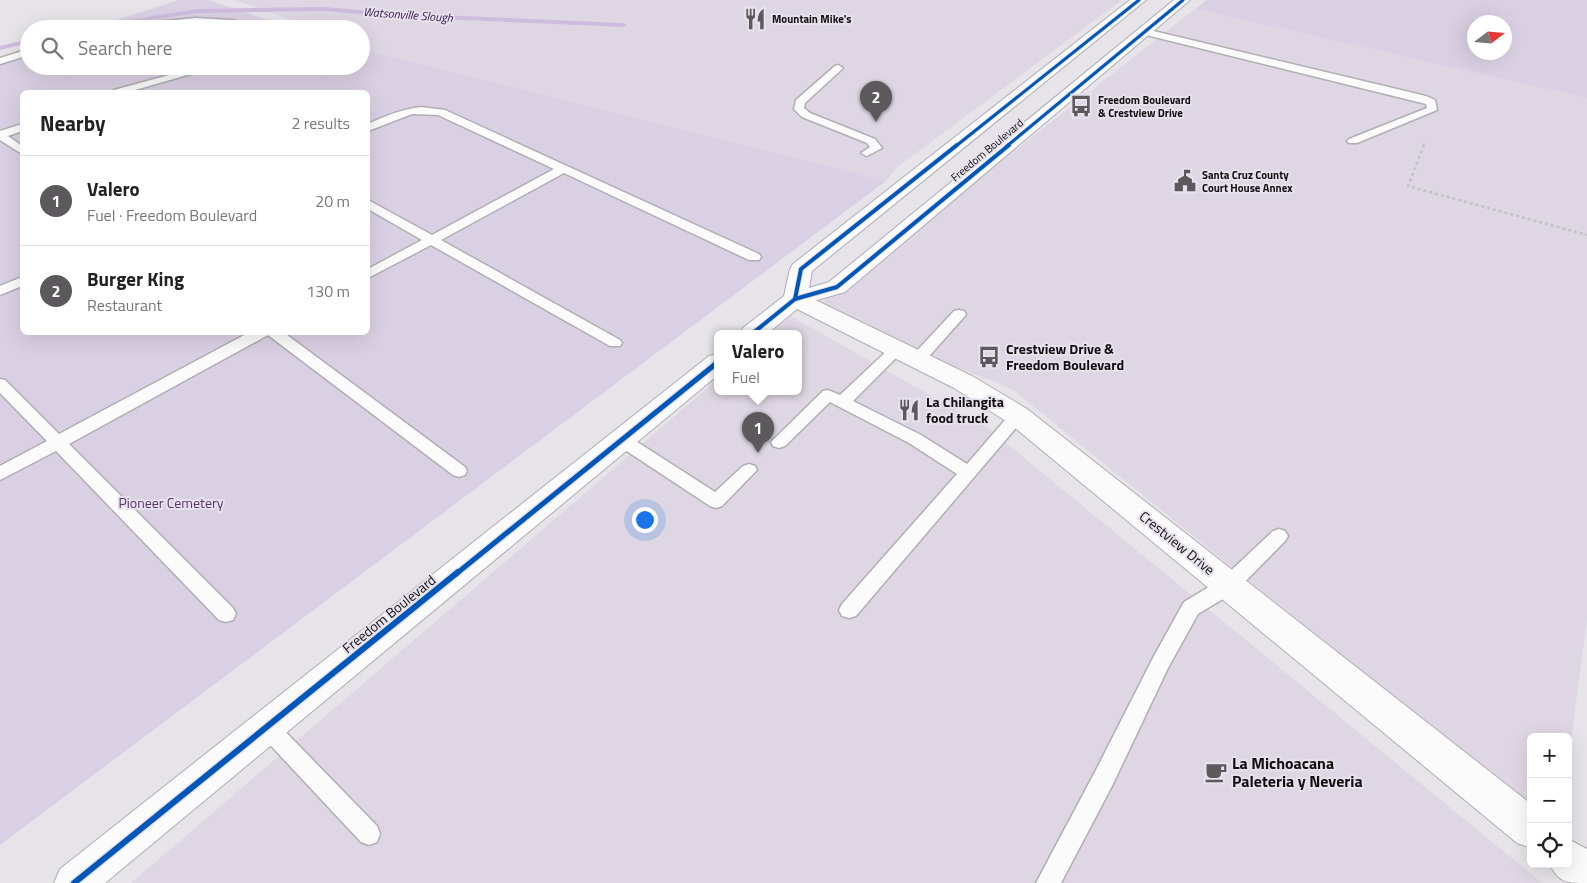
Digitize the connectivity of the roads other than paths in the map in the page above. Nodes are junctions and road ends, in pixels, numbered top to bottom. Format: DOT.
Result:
graph roads {
  1 [pos="1139,0"];
  2 [pos="1183,0"];
  3 [pos="1144,32"];
  4 [pos="20,55"];
  5 [pos="0,62"];
  6 [pos="838,68"];
  7 [pos="181,75"];
  8 [pos="125,90"];
  9 [pos="370,127"];
  10 [pos="20,128"];
  11 [pos="0,135"];
  12 [pos="1353,141"];
  13 [pos="20,150"];
  14 [pos="867,153"];
  15 [pos="563,169"];
  16 [pos="370,205"];
  17 [pos="430,240"];
  18 [pos="754,257"];
  19 [pos="370,273"];
  20 [pos="20,282"];
  21 [pos="0,291"];
  22 [pos="796,299"];
  23 [pos="959,314"];
  24 [pos="757,330"];
  25 [pos="256,335"];
  26 [pos="276,335"];
  27 [pos="615,343"];
  28 [pos="907,354"];
  29 [pos="714,365"];
  30 [pos="0,384"];
  31 [pos="842,402"];
  32 [pos="1018,416"];
  33 [pos="622,440"];
  34 [pos="59,442"];
  35 [pos="778,442"];
  36 [pos="749,470"];
  37 [pos="459,471"];
  38 [pos="968,473"];
  39 [pos="0,474"];
  40 [pos="1279,536"];
  41 [pos="1229,585"];
  42 [pos="848,610"];
  43 [pos="226,614"];
  44 [pos="267,727"];
  45 [pos="1527,826"];
  46 [pos="369,834"];
  47 [pos="1572,862"];
  48 [pos="1587,874"];
  49 [pos="74,883"];
  50 [pos="1048,883"];
  1 -- 22 [label="main road, Freedom Boulevard"];
  2 -- 3 [label="main road, Freedom Boulevard"];
  3 -- 12 [label="lane"];
  3 -- 22 [label="main road, Freedom Boulevard"];
  4 -- 5 [label="lane"];
  6 -- 14 [label="lane"];
  7 -- 8 [label="lane"];
  9 -- 15 [label="lane"];
  10 -- 11 [label="lane"];
  11 -- 13 [label="lane"];
  15 -- 17 [label="lane"];
  15 -- 18 [label="lane"];
  16 -- 17 [label="lane"];
  17 -- 19 [label="lane"];
  17 -- 27 [label="lane"];
  20 -- 21 [label="lane"];
  22 -- 24 [label="main road, Freedom Boulevard"];
  22 -- 28 [label="main road, Crestview Drive"];
  23 -- 28 [label="lane"];
  25 -- 34 [label="lane"];
  26 -- 37 [label="lane"];
  28 -- 31 [label="lane"];
  28 -- 32 [label="main road, Crestview Drive"];
  29 -- 33 [label="main road, Freedom Boulevard"];
  30 -- 34 [label="lane"];
  31 -- 35 [label="lane"];
  31 -- 38 [label="lane"];
  32 -- 38 [label="lane"];
  32 -- 41 [label="main road, Crestview Drive"];
  33 -- 36 [label="lane"];
  33 -- 44 [label="main road, Freedom Boulevard"];
  34 -- 39 [label="lane"];
  34 -- 43 [label="lane"];
  38 -- 42 [label="lane"];
  40 -- 41 [label="lane"];
  41 -- 45 [label="main road, Crestview Drive"];
  41 -- 50 [label="lane"];
  44 -- 46 [label="lane"];
  44 -- 49 [label="main road, Freedom Boulevard"];
  47 -- 48 [label="main road"];
}
